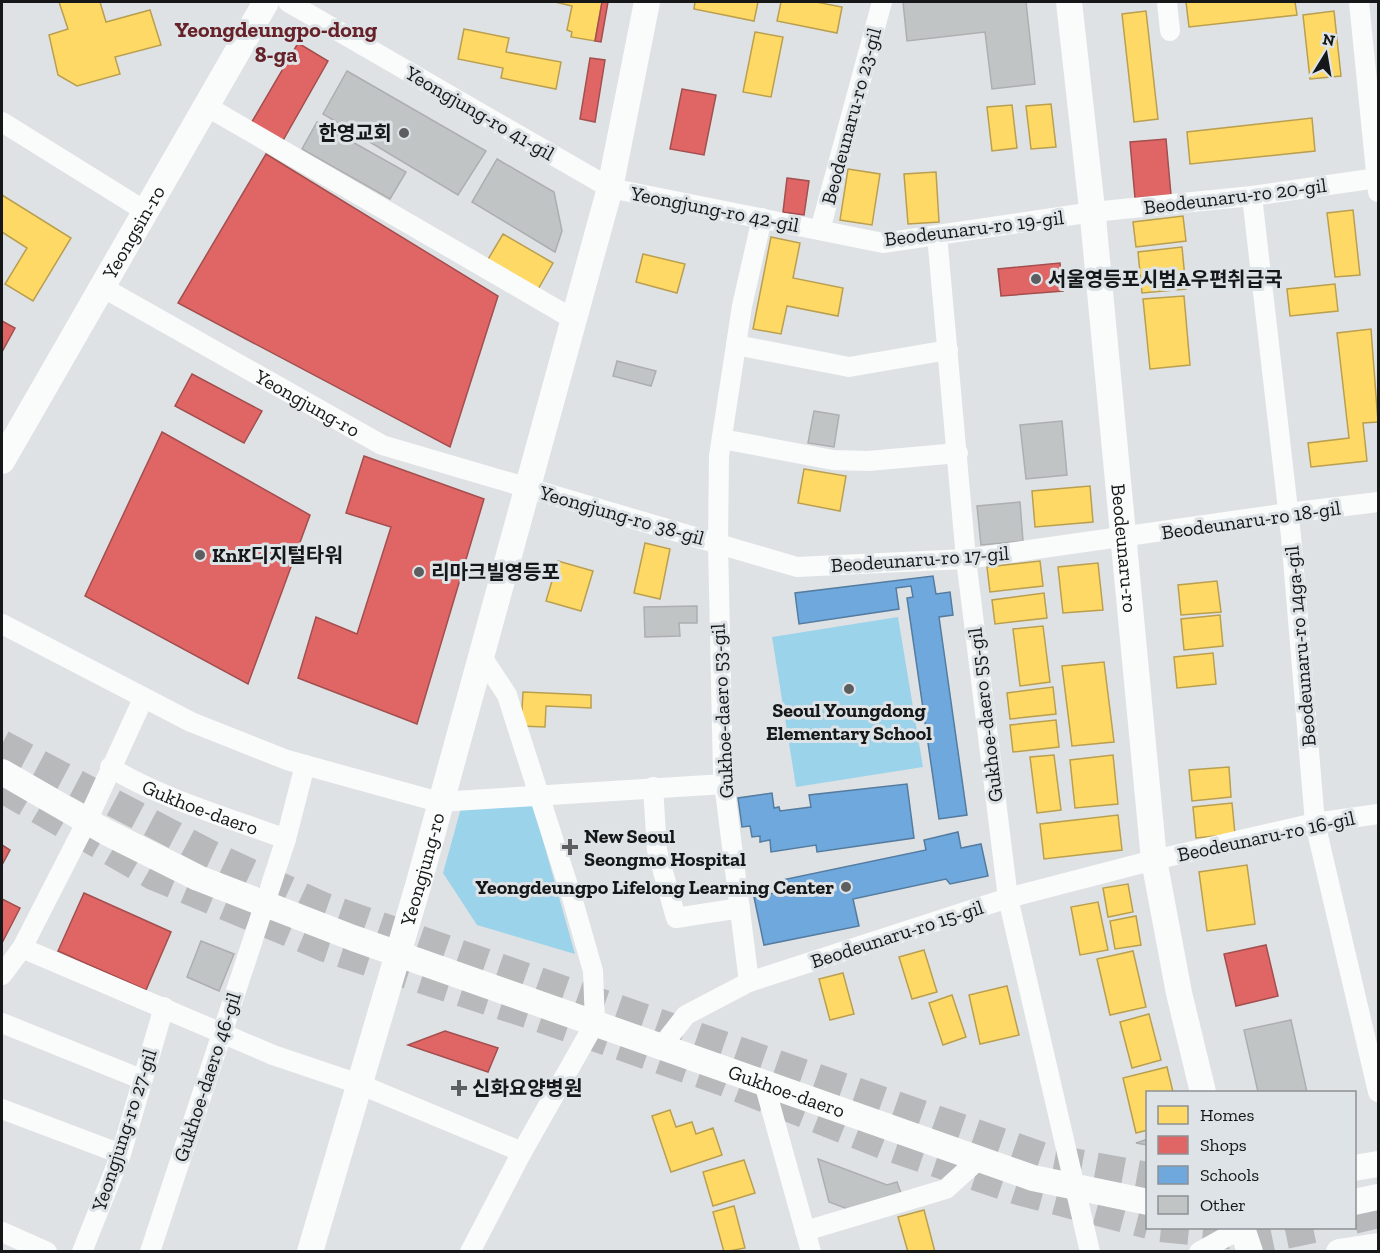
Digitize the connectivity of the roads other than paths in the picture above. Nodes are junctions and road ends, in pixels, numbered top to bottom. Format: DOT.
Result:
graph roads {
  1 [pos="266,2"];
  2 [pos="288,2"];
  3 [pos="647,2"];
  4 [pos="882,2"];
  5 [pos="1069,2"];
  6 [pos="1167,2"];
  7 [pos="1359,2"];
  8 [pos="1170,32"];
  9 [pos="206,106"];
  10 [pos="2,122"];
  11 [pos="1378,185"];
  12 [pos="610,188"];
  13 [pos="1252,196"];
  14 [pos="145,211"];
  15 [pos="1093,212"];
  16 [pos="762,218"];
  17 [pos="820,230"];
  18 [pos="937,235"];
  19 [pos="102,287"];
  20 [pos="573,319"];
  21 [pos="736,345"];
  22 [pos="948,350"];
  23 [pos="722,439"];
  24 [pos="958,453"];
  25 [pos="2,461"];
  26 [pos="527,487"];
  27 [pos="1378,502"];
  28 [pos="1288,513"];
  29 [pos="1124,538"];
  30 [pos="718,543"];
  31 [pos="966,559"];
  32 [pos="2,624"];
  33 [pos="480,654"];
  34 [pos="143,699"];
  35 [pos="305,765"];
  36 [pos="110,767"];
  37 [pos="2,772"];
  38 [pos="724,784"];
  39 [pos="652,787"];
  40 [pos="538,797"];
  41 [pos="439,802"];
  42 [pos="1378,814"];
  43 [pos="87,821"];
  44 [pos="1315,823"];
  45 [pos="286,839"];
  46 [pos="1154,860"];
  47 [pos="1008,898"];
  48 [pos="264,903"];
  49 [pos="740,908"];
  50 [pos="22,948"];
  51 [pos="397,953"];
  52 [pos="2,975"];
  53 [pos="749,982"];
  54 [pos="164,1007"];
  55 [pos="2,1023"];
  56 [pos="595,1023"];
  57 [pos="222,1031"];
  58 [pos="662,1047"];
  59 [pos="141,1079"];
  60 [pos="764,1083"];
  61 [pos="359,1084"];
  62 [pos="1203,1091"];
  63 [pos="1378,1092"];
  64 [pos="2,1109"];
  65 [pos="522,1152"];
  66 [pos="121,1154"];
  67 [pos="979,1159"];
  68 [pos="1378,1164"];
  69 [pos="1356,1168"];
  70 [pos="1076,1188"];
  71 [pos="1378,1197"];
  72 [pos="1146,1202"];
  73 [pos="1356,1202"];
  74 [pos="1238,1229"];
  75 [pos="1243,1229"];
  76 [pos="805,1231"];
  77 [pos="2,1232"];
  78 [pos="1378,1246"];
  79 [pos="47,1251"];
  80 [pos="82,1251"];
  81 [pos="150,1251"];
  82 [pos="310,1251"];
  83 [pos="470,1251"];
  84 [pos="811,1251"];
  85 [pos="1090,1251"];
  86 [pos="1199,1251"];
  87 [pos="1250,1251"];
  88 [pos="1339,1251"];
  1 -- 9 [label="main road, Yeongsin-ro"];
  2 -- 12 [label="street, Yeongjung-ro 41-gil"];
  3 -- 12 [label="main road, Yeongjung-ro"];
  4 -- 17 [label="street, Beodeunaru-ro 23-gil"];
  5 -- 15 [label="main road, Beodeunaru-ro"];
  6 -- 8 [label="street"];
  7 -- 11 [label="street"];
  9 -- 14 [label="main road, Yeongsin-ro"];
  9 -- 20 [label="street"];
  10 -- 14 [label="street"];
  11 -- 13 [label="street, Beodeunaru-ro 20-gil"];
  12 -- 16 [label="street, Yeongjung-ro 42-gil"];
  12 -- 20 [label="main road, Yeongjung-ro"];
  13 -- 15 [label="street, Beodeunaru-ro 20-gil"];
  13 -- 28 [label="street, Beodeunaru-ro 14ga-gil"];
  14 -- 19 [label="main road, Yeongsin-ro"];
  15 -- 18 [label="street, Beodeunaru-ro 19-gil"];
  15 -- 29 [label="main road, Beodeunaru-ro"];
  16 -- 17 [label="street, Yeongjung-ro 42-gil"];
  16 -- 21 [label="street, Gukhoe-daero 53-gil"];
  17 -- 18 [label="street, Beodeunaru-ro 19-gil"];
  18 -- 22 [label="street, Gukhoe-daero 55-gil"];
  19 -- 25 [label="main road, Yeongsin-ro"];
  19 -- 26 [label="street, Yeongjung-ro"];
  20 -- 26 [label="main road, Yeongjung-ro"];
  21 -- 22 [label="street"];
  21 -- 23 [label="street, Gukhoe-daero 53-gil"];
  22 -- 24 [label="street, Gukhoe-daero 55-gil"];
  23 -- 24 [label="street"];
  23 -- 30 [label="street, Gukhoe-daero 53-gil"];
  24 -- 31 [label="street, Gukhoe-daero 55-gil"];
  26 -- 30 [label="street, Yeongjung-ro 38-gil"];
  26 -- 33 [label="main road, Yeongjung-ro"];
  27 -- 28 [label="street, Beodeunaru-ro 18-gil"];
  28 -- 29 [label="street, Beodeunaru-ro 18-gil"];
  28 -- 44 [label="street, Beodeunaru-ro 14ga-gil"];
  29 -- 31 [label="street, Beodeunaru-ro 17-gil"];
  29 -- 46 [label="main road, Beodeunaru-ro"];
  30 -- 31 [label="street, Beodeunaru-ro 17-gil"];
  30 -- 38 [label="street, Gukhoe-daero 53-gil"];
  31 -- 47 [label="street, Gukhoe-daero 55-gil"];
  32 -- 34 [label="street"];
  33 -- 40 [label="street"];
  33 -- 41 [label="main road, Yeongjung-ro"];
  34 -- 35 [label="street"];
  34 -- 36 [label="street"];
  35 -- 41 [label="street"];
  35 -- 45 [label="street"];
  36 -- 43 [label="street"];
  36 -- 45 [label="street, Gukhoe-daero"];
  37 -- 43 [label="main road, Gukhoe-daero"];
  38 -- 39 [label="street"];
  38 -- 49 [label="street, Gukhoe-daero 53-gil"];
  39 -- 40 [label="street"];
  39 -- 49 [label="street"];
  40 -- 41 [label="street"];
  40 -- 56 [label="street"];
  41 -- 51 [label="main road, Yeongjung-ro"];
  42 -- 44 [label="street, Beodeunaru-ro 16-gil"];
  43 -- 48 [label="main road, Gukhoe-daero"];
  43 -- 50 [label="street"];
  44 -- 46 [label="street, Beodeunaru-ro 16-gil"];
  44 -- 63 [label="street, Beodeunaru-ro 14ga-gil"];
  45 -- 48 [label="street"];
  46 -- 47 [label="street, Beodeunaru-ro 15-gil"];
  46 -- 62 [label="main road, Beodeunaru-ro"];
  47 -- 53 [label="street, Beodeunaru-ro 15-gil"];
  47 -- 70 [label="street, Gukhoe-daero 55-gil"];
  48 -- 51 [label="main road, Gukhoe-daero"];
  48 -- 57 [label="street, Gukhoe-daero 46-gil"];
  49 -- 53 [label="street, Gukhoe-daero 53-gil"];
  50 -- 52 [label="street"];
  50 -- 54 [label="street"];
  51 -- 56 [label="main road, Gukhoe-daero"];
  51 -- 61 [label="main road, Yeongjung-ro"];
  53 -- 58 [label="street, Beodeunaru-ro 15-gil"];
  54 -- 57 [label="street"];
  54 -- 59 [label="street, Yeongjung-ro 27-gil"];
  55 -- 59 [label="street"];
  56 -- 58 [label="main road, Gukhoe-daero"];
  56 -- 65 [label="street"];
  57 -- 61 [label="street"];
  57 -- 81 [label="street, Gukhoe-daero 46-gil"];
  58 -- 60 [label="main road, Gukhoe-daero"];
  59 -- 66 [label="street, Yeongjung-ro 27-gil"];
  60 -- 67 [label="main road, Gukhoe-daero"];
  60 -- 76 [label="street"];
  61 -- 65 [label="street"];
  61 -- 82 [label="main road, Yeongjung-ro"];
  64 -- 66 [label="street"];
  65 -- 83 [label="street"];
  66 -- 80 [label="street, Yeongjung-ro 27-gil"];
  67 -- 70 [label="main road, Gukhoe-daero"];
  67 -- 76 [label="street"];
  68 -- 69 [label="main road"];
  70 -- 72 [label="main road, Gukhoe-daero"];
  70 -- 85 [label="street, Gukhoe-daero 55-gil"];
  71 -- 73 [label="main road"];
  74 -- 86 [label="street"];
  75 -- 87 [label="main road"];
  76 -- 84 [label="street"];
  77 -- 79 [label="street"];
  78 -- 88 [label="main road"];
}
